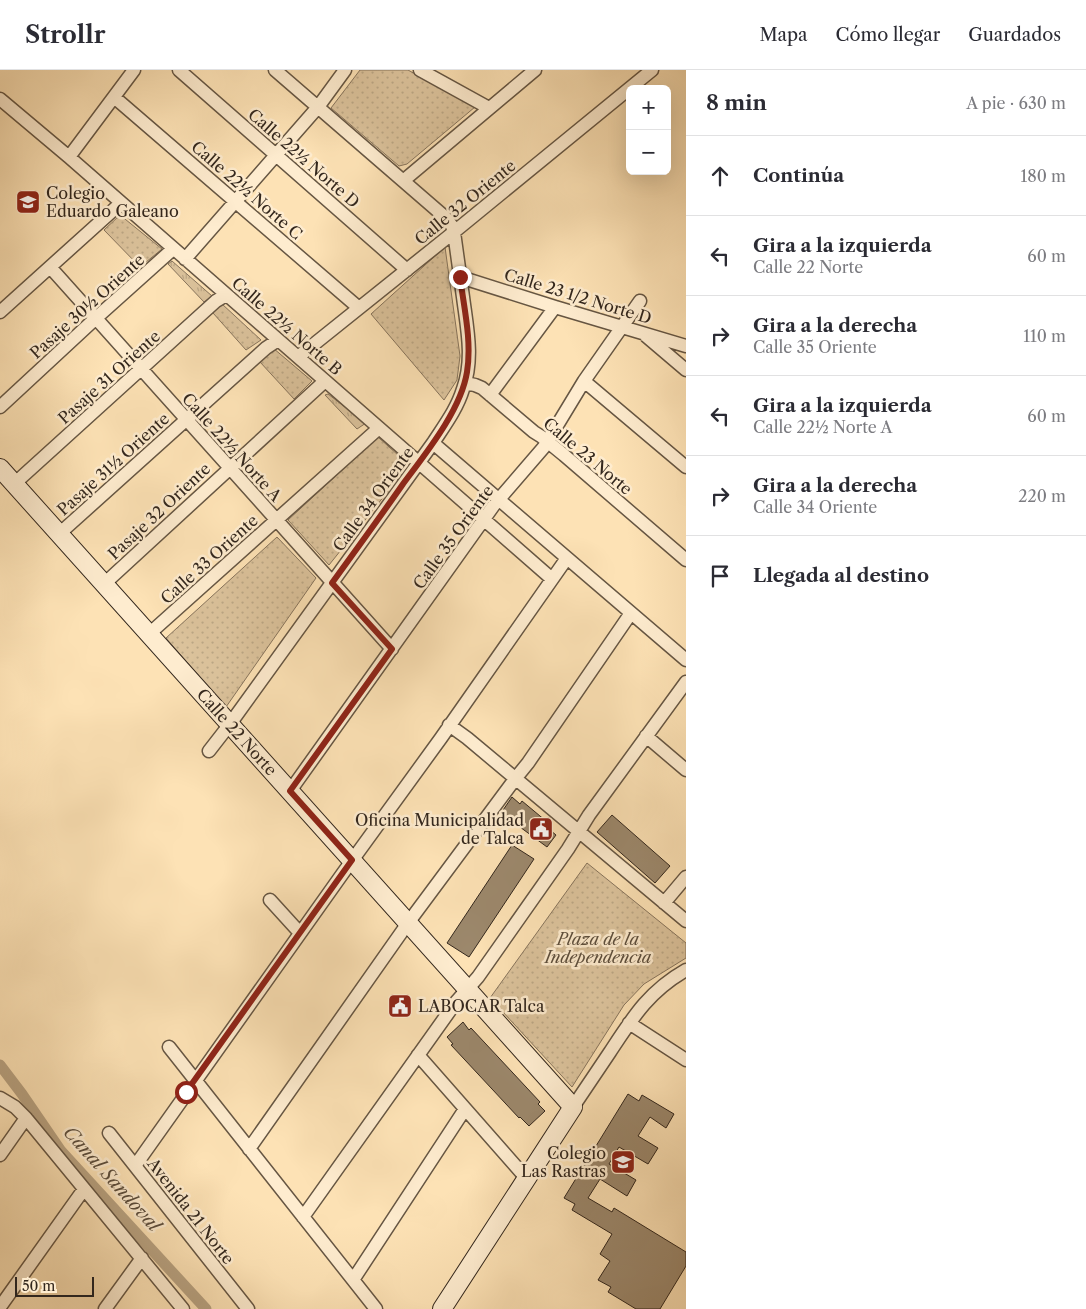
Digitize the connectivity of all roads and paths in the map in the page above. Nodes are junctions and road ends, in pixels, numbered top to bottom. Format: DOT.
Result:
graph roads {
  1 [pos="134,70"];
  2 [pos="179,70"];
  3 [pos="276,70"];
  4 [pos="345,70"];
  5 [pos="420,70"];
  6 [pos="535,70"];
  7 [pos="652,70"];
  8 [pos="114,97"];
  9 [pos="0,100"];
  10 [pos="318,107"];
  11 [pos="489,108"];
  12 [pos="276,155"];
  13 [pos="69,157"];
  14 [pos="403,180"];
  15 [pos="236,202"];
  16 [pos="121,203"];
  17 [pos="454,232"];
  18 [pos="174,249"];
  19 [pos="185,259"];
  20 [pos="50,267"];
  21 [pos="407,270"];
  22 [pos="460,277"];
  23 [pos="226,295"];
  24 [pos="640,301"];
  25 [pos="556,307"];
  26 [pos="359,308"];
  27 [pos="0,312"];
  28 [pos="96,318"];
  29 [pos="622,326"];
  30 [pos="641,332"];
  31 [pos="278,340"];
  32 [pos="686,346"];
  33 [pos="298,357"];
  34 [pos="141,370"];
  35 [pos="686,370"];
  36 [pos="325,381"];
  37 [pos="584,381"];
  38 [pos="465,383"];
  39 [pos="490,395"];
  40 [pos="0,407"];
  41 [pos="186,420"];
  42 [pos="379,428"];
  43 [pos="548,441"];
  44 [pos="433,443"];
  45 [pos="419,463"];
  46 [pos="686,467"];
  47 [pos="0,468"];
  48 [pos="230,469"];
  49 [pos="14,484"];
  50 [pos="499,499"];
  51 [pos="484,519"];
  52 [pos="276,521"];
  53 [pos="59,534"];
  54 [pos="567,558"];
  55 [pos="686,560"];
  56 [pos="552,578"];
  57 [pos="332,583"];
  58 [pos="104,584"];
  59 [pos="631,613"];
  60 [pos="149,634"];
  61 [pos="392,649"];
  62 [pos="686,660"];
  63 [pos="686,682"];
  64 [pos="230,724"];
  65 [pos="449,725"];
  66 [pos="646,736"];
  67 [pos="209,751"];
  68 [pos="686,770"];
  69 [pos="515,779"];
  70 [pos="290,791"];
  71 [pos="579,832"];
  72 [pos="352,860"];
  73 [pos="686,877"];
  74 [pos="270,900"];
  75 [pos="664,903"];
  76 [pos="686,921"];
  77 [pos="408,923"];
  78 [pos="300,933"];
  79 [pos="686,970"];
  80 [pos="467,989"];
  81 [pos="629,1023"];
  82 [pos="169,1047"];
  83 [pos="418,1055"];
  84 [pos="686,1060"];
  85 [pos="195,1080"];
  86 [pos="0,1098"];
  87 [pos="573,1107"];
  88 [pos="465,1109"];
  89 [pos="26,1118"];
  90 [pos="109,1133"];
  91 [pos="249,1148"];
  92 [pos="0,1155"];
  93 [pos="135,1166"];
  94 [pos="527,1179"];
  95 [pos="84,1189"];
  96 [pos="303,1217"];
  97 [pos="142,1258"];
  98 [pos="353,1280"];
  99 [pos="0,1307"];
  100 [pos="105,1309"];
  101 [pos="183,1309"];
  102 [pos="248,1309"];
  103 [pos="376,1309"];
  104 [pos="442,1309"];
  1 -- 8 [label="street"];
  2 -- 12 [label="street, Calle 22½ Norte D"];
  3 -- 10 [label="street"];
  4 -- 10 [label="street"];
  5 -- 11 [label="street"];
  6 -- 11 [label="street"];
  7 -- 17 [label="street, Calle 32 Oriente"];
  8 -- 13 [label="street"];
  8 -- 15 [label="street, Calle 22½ Norte C"];
  9 -- 13 [label="street, Calle 22½ Norte B"];
  10 -- 12 [label="street"];
  10 -- 14 [label="street"];
  11 -- 14 [label="street"];
  12 -- 15 [label="street"];
  12 -- 21 [label="street, Calle 22½ Norte D"];
  13 -- 16 [label="street, Calle 22½ Norte B"];
  14 -- 17 [label="street"];
  15 -- 19 [label="street"];
  15 -- 26 [label="street, Calle 22½ Norte C"];
  16 -- 18 [label="street, Calle 22½ Norte B"];
  16 -- 20 [label="street"];
  17 -- 21 [label="street, Calle 32 Oriente"];
  17 -- 22 [label="street, Calle 34 Oriente"];
  18 -- 19 [label="street, Calle 22½ Norte B"];
  18 -- 28 [label="street, Pasaje 30½ Oriente"];
  19 -- 23 [label="street, Calle 22½ Norte B"];
  20 -- 27 [label="street"];
  20 -- 28 [label="street, Calle 22½ Norte A"];
  21 -- 26 [label="street, Calle 32 Oriente"];
  22 -- 25 [label="street, Calle 23 1/2 Norte D"];
  22 -- 38 [label="street, Calle 34 Oriente"];
  23 -- 31 [label="street, Calle 22½ Norte B"];
  23 -- 34 [label="street, Pasaje 31 Oriente"];
  24 -- 29 [label="street, Calle 35 Oriente"];
  25 -- 29 [label="street, Calle 23 1/2 Norte D"];
  25 -- 39 [label="street"];
  26 -- 33 [label="street, Calle 32 Oriente"];
  28 -- 34 [label="street, Calle 22½ Norte A"];
  28 -- 40 [label="street, Pasaje 30½ Oriente"];
  29 -- 30 [label="street, Calle 23 1/2 Norte D"];
  29 -- 37 [label="street, Calle 35 Oriente"];
  30 -- 32 [label="street, Calle 23 1/2 Norte D"];
  30 -- 35 [label="street"];
  31 -- 33 [label="street, Calle 22½ Norte B"];
  31 -- 41 [label="street, Pasaje 31½ Oriente"];
  33 -- 36 [label="street, Calle 22½ Norte B"];
  34 -- 41 [label="street, Calle 22½ Norte A"];
  34 -- 49 [label="street, Pasaje 31 Oriente"];
  36 -- 42 [label="street, Calle 22½ Norte B"];
  36 -- 48 [label="street, Pasaje 32 Oriente"];
  37 -- 43 [label="street, Calle 35 Oriente"];
  37 -- 46 [label="street"];
  38 -- 39 [label="street, Calle 23 Norte"];
  38 -- 44 [label="street, Calle 34 Oriente"];
  39 -- 43 [label="street, Calle 23 Norte"];
  41 -- 48 [label="street, Calle 22½ Norte A"];
  41 -- 53 [label="street, Pasaje 31½ Oriente"];
  42 -- 45 [label="street, Calle 22½ Norte B"];
  42 -- 52 [label="street, Calle 33 Oriente"];
  43 -- 50 [label="street, Calle 35 Oriente"];
  43 -- 55 [label="street, Calle 23 Norte"];
  44 -- 45 [label="street, Calle 34 Oriente"];
  44 -- 50 [label="street"];
  45 -- 51 [label="street, Calle 22½ Norte B"];
  45 -- 57 [label="street, Calle 34 Oriente"];
  47 -- 49 [label="street, Calle 22 Norte"];
  48 -- 52 [label="street, Calle 22½ Norte A"];
  48 -- 58 [label="street, Pasaje 32 Oriente"];
  49 -- 53 [label="street, Calle 22 Norte"];
  50 -- 51 [label="street, Calle 35 Oriente"];
  50 -- 54 [label="street"];
  51 -- 56 [label="street, Calle 22½ Norte B"];
  51 -- 61 [label="street, Calle 35 Oriente"];
  52 -- 57 [label="street, Calle 22½ Norte A"];
  52 -- 60 [label="street, Calle 33 Oriente"];
  53 -- 58 [label="street, Calle 22 Norte"];
  54 -- 56 [label="street"];
  54 -- 59 [label="street"];
  56 -- 65 [label="street"];
  57 -- 61 [label="street, Calle 22½ Norte A"];
  57 -- 64 [label="street, Calle 34 Oriente"];
  58 -- 60 [label="street, Calle 22 Norte"];
  59 -- 62 [label="street"];
  59 -- 69 [label="street"];
  60 -- 64 [label="street, Calle 22 Norte"];
  61 -- 70 [label="street, Calle 35 Oriente"];
  63 -- 66 [label="street"];
  64 -- 67 [label="street, Calle 34 Oriente"];
  64 -- 70 [label="street, Calle 22 Norte"];
  65 -- 69 [label="street"];
  65 -- 72 [label="street"];
  66 -- 68 [label="street"];
  66 -- 71 [label="street"];
  69 -- 71 [label="street"];
  69 -- 77 [label="street"];
  70 -- 72 [label="street, Calle 22 Norte"];
  71 -- 75 [label="street"];
  71 -- 80 [label="street"];
  72 -- 77 [label="street, Calle 22 Norte"];
  72 -- 78 [label="street"];
  73 -- 75 [label="street"];
  74 -- 78 [label="street"];
  75 -- 76 [label="street"];
  77 -- 80 [label="street, Calle 22 Norte"];
  77 -- 91 [label="street"];
  78 -- 85 [label="street"];
  79 -- 81 [label="street"];
  80 -- 83 [label="street"];
  80 -- 87 [label="street, Calle 22 Norte"];
  81 -- 84 [label="street"];
  81 -- 87 [label="street"];
  82 -- 85 [label="street"];
  83 -- 88 [label="street"];
  83 -- 96 [label="street"];
  85 -- 91 [label="street"];
  85 -- 93 [label="street"];
  86 -- 89 [label="street"];
  87 -- 94 [label="street"];
  88 -- 94 [label="street"];
  88 -- 98 [label="street"];
  89 -- 92 [label="street"];
  89 -- 95 [label="street"];
  90 -- 93 [label="street, Avenida 21 Norte"];
  91 -- 96 [label="street"];
  93 -- 102 [label="street, Avenida 21 Norte"];
  94 -- 104 [label="street"];
  95 -- 97 [label="street"];
  95 -- 99 [label="street"];
  96 -- 98 [label="street"];
  97 -- 100 [label="street"];
  97 -- 101 [label="street"];
  98 -- 103 [label="street"];
}
